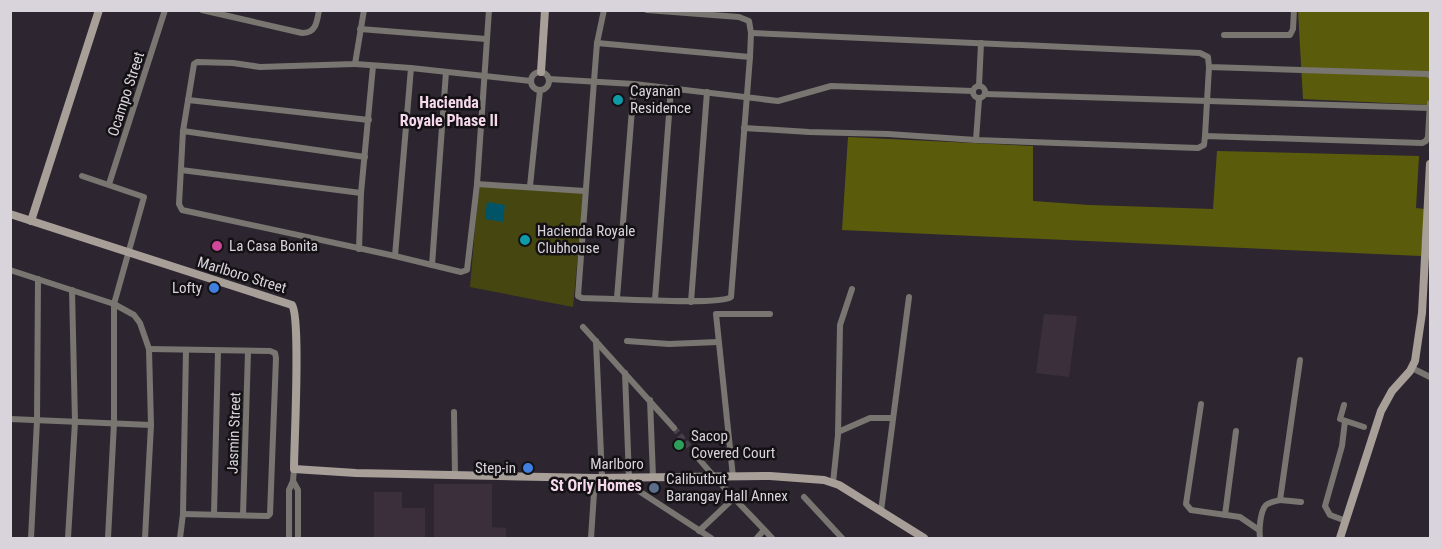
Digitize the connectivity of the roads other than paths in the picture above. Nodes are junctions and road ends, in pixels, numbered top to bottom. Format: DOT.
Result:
graph roads {
  1 [pos="99,10"];
  2 [pos="165,10"];
  3 [pos="202,10"];
  4 [pos="319,10"];
  5 [pos="364,10"];
  6 [pos="489,10"];
  7 [pos="545,10"];
  8 [pos="604,10"];
  9 [pos="647,10"];
  10 [pos="1294,10"];
  11 [pos="360,29"];
  12 [pos="751,33"];
  13 [pos="1224,35"];
  14 [pos="486,39"];
  15 [pos="597,43"];
  16 [pos="981,44"];
  17 [pos="750,57"];
  18 [pos="355,64"];
  19 [pos="373,66"];
  20 [pos="1209,67"];
  21 [pos="411,68"];
  22 [pos="446,72"];
  23 [pos="541,72"];
  24 [pos="484,75"];
  25 [pos="1431,76"];
  26 [pos="549,80"];
  27 [pos="531,81"];
  28 [pos="594,81"];
  29 [pos="634,84"];
  30 [pos="979,86"];
  31 [pos="672,88"];
  32 [pos="540,90"];
  33 [pos="973,91"];
  34 [pos="707,92"];
  35 [pos="986,94"];
  36 [pos="747,98"];
  37 [pos="979,99"];
  38 [pos="188,100"];
  39 [pos="1206,102"];
  40 [pos="1431,103"];
  41 [pos="1430,108"];
  42 [pos="369,120"];
  43 [pos="744,128"];
  44 [pos="183,131"];
  45 [pos="1205,136"];
  46 [pos="976,140"];
  47 [pos="365,157"];
  48 [pos="1431,164"];
  49 [pos="181,170"];
  50 [pos="82,176"];
  51 [pos="109,184"];
  52 [pos="477,184"];
  53 [pos="530,186"];
  54 [pos="585,191"];
  55 [pos="361,193"];
  56 [pos="10,214"];
  57 [pos="31,221"];
  58 [pos="359,249"];
  59 [pos="129,254"];
  60 [pos="395,256"];
  61 [pos="432,265"];
  62 [pos="10,270"];
  63 [pos="38,279"];
  64 [pos="852,289"];
  65 [pos="72,290"];
  66 [pos="909,297"];
  67 [pos="617,298"];
  68 [pos="655,300"];
  69 [pos="691,302"];
  70 [pos="114,304"];
  71 [pos="770,314"];
  72 [pos="583,327"];
  73 [pos="596,341"];
  74 [pos="627,341"];
  75 [pos="718,342"];
  76 [pos="149,349"];
  77 [pos="186,350"];
  78 [pos="218,351"];
  79 [pos="248,352"];
  80 [pos="1300,360"];
  81 [pos="1412,368"];
  82 [pos="625,373"];
  83 [pos="1431,377"];
  84 [pos="650,400"];
  85 [pos="1201,404"];
  86 [pos="1344,405"];
  87 [pos="454,412"];
  88 [pos="893,418"];
  89 [pos="10,419"];
  90 [pos="37,421"];
  91 [pos="1345,421"];
  92 [pos="75,422"];
  93 [pos="114,423"];
  94 [pos="151,425"];
  95 [pos="1364,427"];
  96 [pos="674,428"];
  97 [pos="1236,431"];
  98 [pos="838,432"];
  99 [pos="694,453"];
  100 [pos="294,469"];
  101 [pos="455,475"];
  102 [pos="653,477"];
  103 [pos="733,477"];
  104 [pos="599,478"];
  105 [pos="624,478"];
  106 [pos="714,478"];
  107 [pos="293,481"];
  108 [pos="833,483"];
  109 [pos="735,497"];
  110 [pos="804,497"];
  111 [pos="1280,500"];
  112 [pos="1301,502"];
  113 [pos="881,512"];
  114 [pos="183,514"];
  115 [pos="214,514"];
  116 [pos="243,515"];
  117 [pos="1225,515"];
  118 [pos="1346,521"];
  119 [pos="764,530"];
  120 [pos="1259,530"];
  121 [pos="699,531"];
  122 [pos="31,538"];
  123 [pos="68,538"];
  124 [pos="108,538"];
  125 [pos="145,538"];
  126 [pos="180,538"];
  127 [pos="289,538"];
  128 [pos="298,538"];
  129 [pos="591,538"];
  130 [pos="711,538"];
  131 [pos="757,538"];
  132 [pos="771,538"];
  133 [pos="842,538"];
  134 [pos="924,538"];
  135 [pos="1260,538"];
  136 [pos="1340,538"];
  1 -- 57 [label="street"];
  2 -- 51 [label="street, Ocampo Street"];
  3 -- 4 [label="street"];
  5 -- 11 [label="street"];
  6 -- 14 [label="street"];
  7 -- 23 [label="street"];
  8 -- 15 [label="street"];
  9 -- 12 [label="street"];
  10 -- 13 [label="street"];
  11 -- 14 [label="street"];
  11 -- 18 [label="street"];
  12 -- 16 [label="street"];
  12 -- 17 [label="street"];
  14 -- 24 [label="street"];
  15 -- 17 [label="street"];
  15 -- 28 [label="street"];
  16 -- 20 [label="street"];
  16 -- 30 [label="street"];
  17 -- 36 [label="street"];
  18 -- 19 [label="street"];
  18 -- 38 [label="street"];
  19 -- 21 [label="street"];
  19 -- 42 [label="street"];
  20 -- 25 [label="street"];
  20 -- 39 [label="street"];
  21 -- 22 [label="street"];
  21 -- 60 [label="street"];
  22 -- 24 [label="street"];
  22 -- 61 [label="street"];
  23 -- 26 [label="street"];
  23 -- 27 [label="street"];
  24 -- 27 [label="street"];
  24 -- 52 [label="street"];
  26 -- 28 [label="street"];
  26 -- 32 [label="street"];
  27 -- 32 [label="street"];
  28 -- 29 [label="street"];
  28 -- 54 [label="street"];
  29 -- 31 [label="street"];
  29 -- 67 [label="street"];
  30 -- 33 [label="street"];
  30 -- 35 [label="street"];
  31 -- 34 [label="street"];
  31 -- 68 [label="street"];
  32 -- 53 [label="street"];
  33 -- 36 [label="street"];
  33 -- 37 [label="street"];
  34 -- 36 [label="street"];
  34 -- 69 [label="street"];
  35 -- 37 [label="street"];
  35 -- 39 [label="street"];
  36 -- 43 [label="street"];
  37 -- 46 [label="street"];
  38 -- 42 [label="street"];
  38 -- 44 [label="street"];
  39 -- 41 [label="street"];
  39 -- 45 [label="street"];
  40 -- 41 [label="street"];
  41 -- 45 [label="street"];
  42 -- 47 [label="street"];
  43 -- 46 [label="street"];
  43 -- 69 [label="street"];
  44 -- 47 [label="street"];
  44 -- 49 [label="street"];
  45 -- 46 [label="street"];
  47 -- 55 [label="street"];
  48 -- 81 [label="street"];
  49 -- 55 [label="street"];
  49 -- 58 [label="street"];
  50 -- 51 [label="street"];
  51 -- 59 [label="street"];
  52 -- 53 [label="street"];
  52 -- 61 [label="street"];
  53 -- 54 [label="street"];
  54 -- 67 [label="street"];
  55 -- 58 [label="street"];
  56 -- 57 [label="street"];
  57 -- 59 [label="street"];
  58 -- 60 [label="street"];
  59 -- 70 [label="street"];
  59 -- 100 [label="street, Marlboro Street"];
  60 -- 61 [label="street"];
  62 -- 63 [label="street"];
  63 -- 65 [label="street"];
  63 -- 90 [label="street"];
  64 -- 98 [label="street"];
  65 -- 70 [label="street"];
  65 -- 92 [label="street"];
  66 -- 88 [label="street"];
  67 -- 68 [label="street"];
  68 -- 69 [label="street"];
  70 -- 76 [label="street"];
  70 -- 93 [label="street"];
  71 -- 75 [label="street"];
  72 -- 73 [label="street"];
  73 -- 82 [label="street"];
  73 -- 104 [label="street"];
  74 -- 75 [label="street"];
  75 -- 103 [label="street"];
  76 -- 77 [label="street"];
  76 -- 94 [label="street"];
  77 -- 78 [label="street"];
  77 -- 114 [label="street"];
  78 -- 79 [label="street"];
  78 -- 115 [label="street"];
  79 -- 116 [label="street, Jasmin Street"];
  79 -- 116 [label="street"];
  80 -- 111 [label="street"];
  81 -- 83 [label="street"];
  81 -- 118 [label="street"];
  82 -- 84 [label="street"];
  82 -- 105 [label="street"];
  84 -- 96 [label="street"];
  84 -- 102 [label="street"];
  85 -- 117 [label="street"];
  86 -- 91 [label="street"];
  87 -- 101 [label="street"];
  88 -- 98 [label="street"];
  88 -- 113 [label="street"];
  89 -- 90 [label="street"];
  90 -- 92 [label="street"];
  90 -- 122 [label="street"];
  91 -- 95 [label="street"];
  91 -- 118 [label="street"];
  92 -- 93 [label="street"];
  92 -- 123 [label="street"];
  93 -- 94 [label="street"];
  93 -- 124 [label="street"];
  94 -- 125 [label="street"];
  97 -- 117 [label="street"];
  98 -- 108 [label="street"];
  99 -- 106 [label="street"];
  100 -- 101 [label="street, Marlboro"];
  100 -- 107 [label="street"];
  101 -- 104 [label="street, Marlboro"];
  102 -- 105 [label="street, Marlboro"];
  102 -- 106 [label="street, Marlboro"];
  103 -- 106 [label="street, Marlboro"];
  103 -- 108 [label="street, Marlboro"];
  104 -- 105 [label="street, Marlboro"];
  104 -- 129 [label="street"];
  105 -- 121 [label="street"];
  106 -- 109 [label="street"];
  107 -- 127 [label="street"];
  107 -- 128 [label="street"];
  108 -- 113 [label="street, Marlboro"];
  109 -- 119 [label="street"];
  109 -- 121 [label="street"];
  110 -- 133 [label="street"];
  111 -- 112 [label="street"];
  111 -- 120 [label="street"];
  113 -- 134 [label="street, Marlboro"];
  114 -- 115 [label="street"];
  114 -- 126 [label="street"];
  115 -- 116 [label="street"];
  117 -- 120 [label="street"];
  118 -- 136 [label="street"];
  119 -- 131 [label="street"];
  119 -- 132 [label="street"];
  120 -- 135 [label="street"];
  121 -- 130 [label="street"];
}
